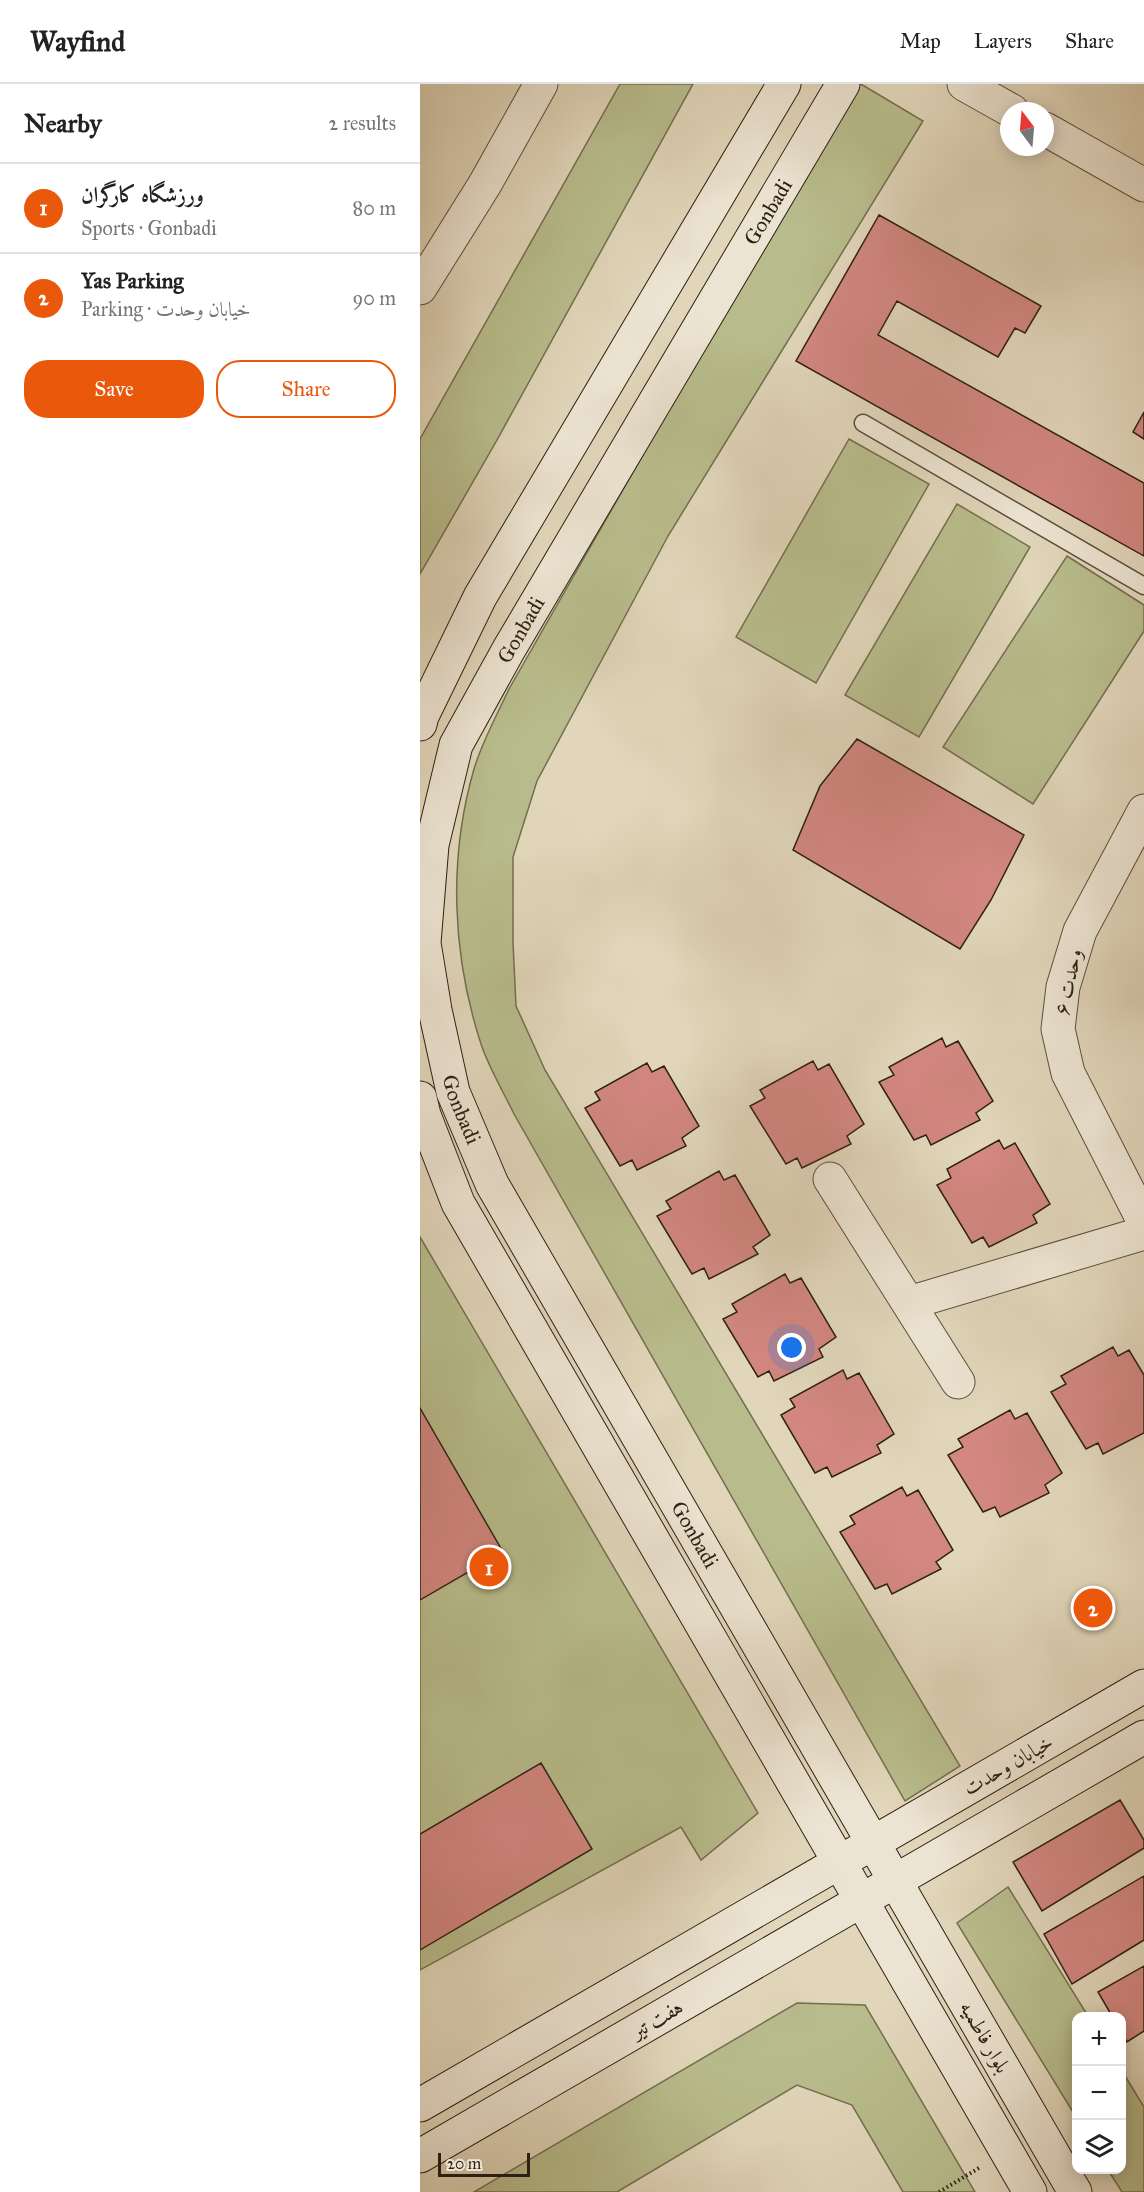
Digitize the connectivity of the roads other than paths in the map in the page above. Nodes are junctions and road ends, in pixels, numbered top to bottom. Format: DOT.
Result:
graph roads {
  1 [pos="541,84"];
  2 [pos="784,84"];
  3 [pos="843,84"];
  4 [pos="964,84"];
  5 [pos="1000,104"];
  6 [pos="1054,134"];
  7 [pos="1144,185"];
  8 [pos="420,288"];
  9 [pos="863,423"];
  10 [pos="1144,586"];
  11 [pos="420,724"];
  12 [pos="1144,811"];
  13 [pos="420,1098"];
  14 [pos="830,1179"];
  15 [pos="1144,1222"];
  16 [pos="1144,1233"];
  17 [pos="909,1303"];
  18 [pos="958,1382"];
  19 [pos="1144,1686"];
  20 [pos="1144,1737"];
  21 [pos="873,1843"];
  22 [pos="840,1862"];
  23 [pos="895,1881"];
  24 [pos="861,1901"];
  25 [pos="420,2105"];
  26 [pos="420,2156"];
  27 [pos="1030,2192"];
  28 [pos="1075,2192"];
  1 -- 8 [label="main road"];
  2 -- 11 [label="main road"];
  3 -- 21 [label="main road, Gonbadi"];
  4 -- 5 [label="main road"];
  6 -- 7 [label="main road"];
  9 -- 10 [label="lane"];
  12 -- 15 [label="main road, وحدت ۶"];
  13 -- 22 [label="main road, Gonbadi"];
  14 -- 17 [label="main road"];
  16 -- 17 [label="main road"];
  17 -- 18 [label="main road"];
  19 -- 21 [label="main road, خیابان وحدت"];
  20 -- 23 [label="main road, خیابان وحدت"];
  21 -- 22 [label="main road"];
  21 -- 23 [label="main road, Gonbadi"];
  22 -- 24 [label="main road, Gonbadi"];
  22 -- 25 [label="main road"];
  23 -- 24 [label="main road, هفت تیر"];
  23 -- 28 [label="main road, بلوار فاطمیه"];
  24 -- 26 [label="main road, هفت تیر"];
  24 -- 27 [label="main road, بلوار فاطمیه"];
}
